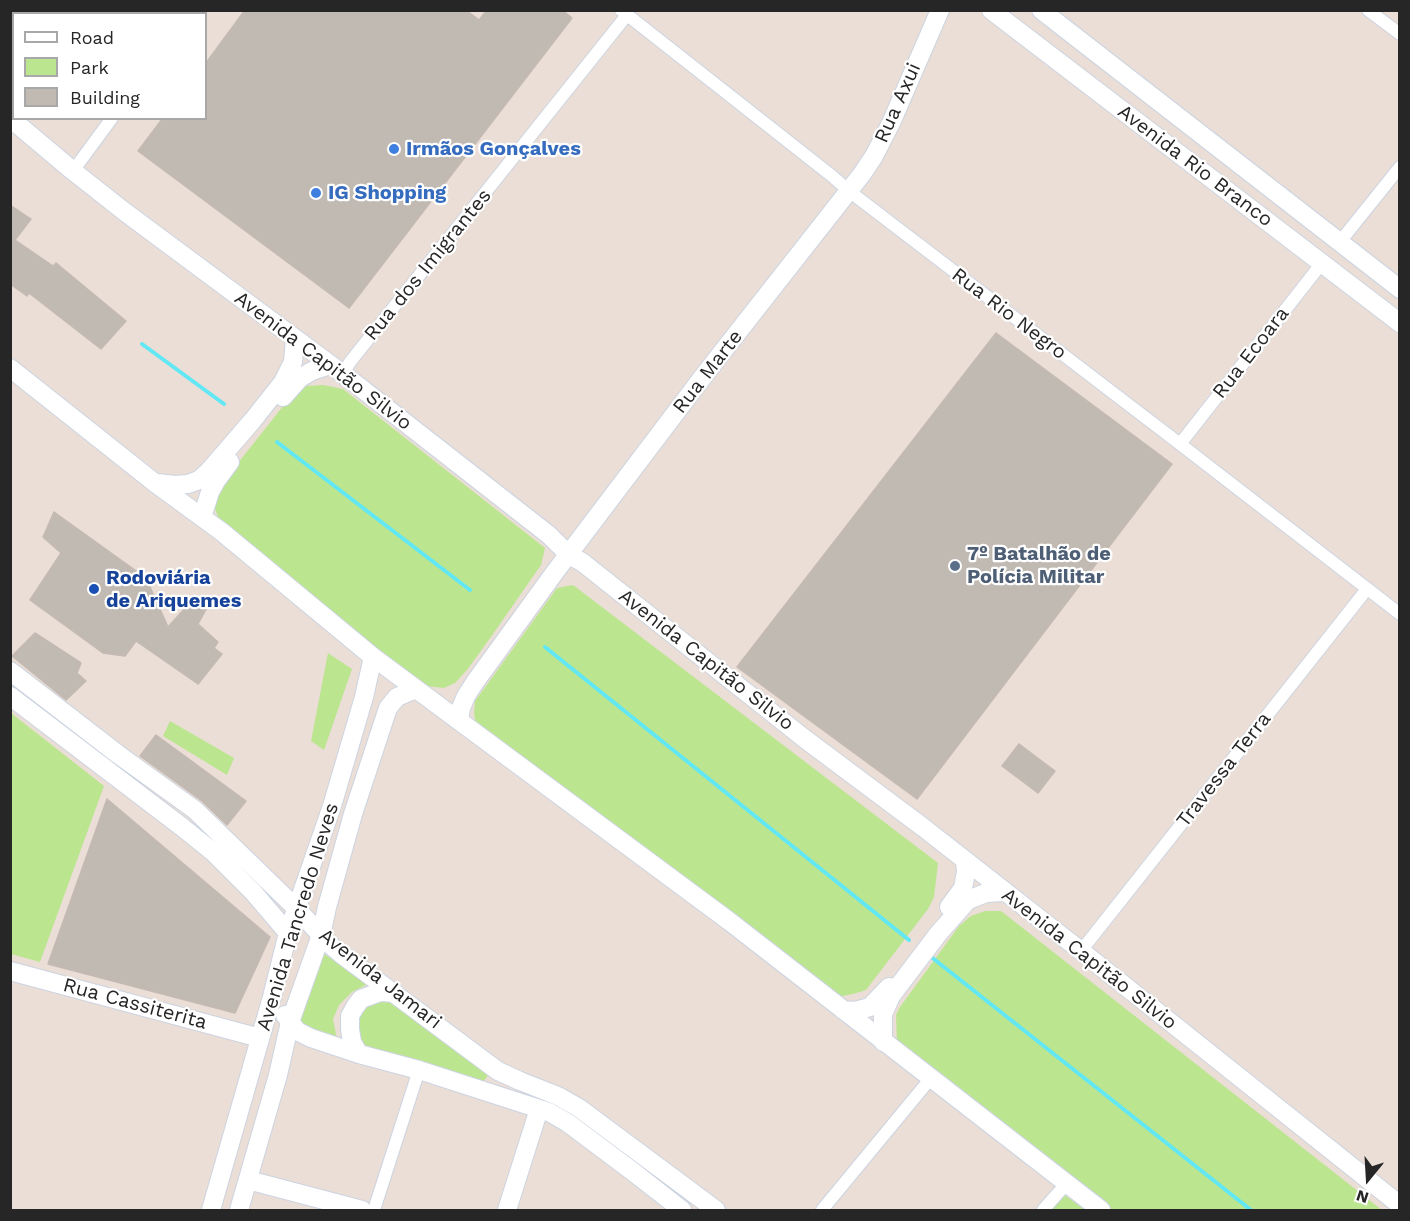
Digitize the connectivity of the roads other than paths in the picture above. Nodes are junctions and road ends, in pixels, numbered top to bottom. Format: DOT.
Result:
graph roads {
  1 [pos="940,10"];
  2 [pos="991,10"];
  3 [pos="1041,10"];
  4 [pos="1368,10"];
  5 [pos="624,13"];
  6 [pos="1400,34"];
  7 [pos="12,120"];
  8 [pos="111,120"];
  9 [pos="1400,167"];
  10 [pos="73,171"];
  11 [pos="849,191"];
  12 [pos="1339,243"];
  13 [pos="1322,263"];
  14 [pos="1400,290"];
  15 [pos="1400,323"];
  16 [pos="295,339"];
  17 [pos="10,368"];
  18 [pos="337,370"];
  19 [pos="1180,444"];
  20 [pos="155,483"];
  21 [pos="203,518"];
  22 [pos="569,555"];
  23 [pos="1366,589"];
  24 [pos="1400,614"];
  25 [pos="373,657"];
  26 [pos="10,671"];
  27 [pos="416,688"];
  28 [pos="10,696"];
  29 [pos="459,720"];
  30 [pos="332,806"];
  31 [pos="199,814"];
  32 [pos="353,814"];
  33 [pos="186,830"];
  34 [pos="965,861"];
  35 [pos="1005,892"];
  36 [pos="297,909"];
  37 [pos="288,933"];
  38 [pos="321,935"];
  39 [pos="1081,951"];
  40 [pos="10,971"];
  41 [pos="395,993"];
  42 [pos="272,997"];
  43 [pos="843,1010"];
  44 [pos="290,1022"];
  45 [pos="260,1038"];
  46 [pos="883,1042"];
  47 [pos="359,1054"];
  48 [pos="419,1070"];
  49 [pos="930,1078"];
  50 [pos="539,1109"];
  51 [pos="232,1133"];
  52 [pos="259,1142"];
  53 [pos="248,1180"];
  54 [pos="1066,1183"];
  55 [pos="1400,1205"];
  56 [pos="211,1210"];
  57 [pos="239,1210"];
  58 [pos="362,1210"];
  59 [pos="374,1210"];
  60 [pos="507,1210"];
  61 [pos="682,1210"];
  62 [pos="716,1210"];
  63 [pos="822,1210"];
  64 [pos="1043,1210"];
  65 [pos="1101,1210"];
  1 -- 11 [label="main road, Rua Axui"];
  2 -- 13 [label="main road, Avenida Rio Branco"];
  3 -- 12 [label="main road, Avenida Rio Branco"];
  4 -- 6 [label="street"];
  5 -- 11 [label="street, Rua Rio Negro"];
  5 -- 18 [label="street, Rua dos Imigrantes"];
  7 -- 10 [label="main road, Avenida Capitão Silvio"];
  8 -- 10 [label="street"];
  9 -- 12 [label="street"];
  10 -- 16 [label="main road, Avenida Capitão Silvio"];
  11 -- 19 [label="street, Rua Rio Negro"];
  11 -- 22 [label="main road, Rua Marte"];
  12 -- 14 [label="main road, Avenida Rio Branco"];
  13 -- 15 [label="main road, Avenida Rio Branco"];
  13 -- 19 [label="street, Rua Ecoara"];
  16 -- 18 [label="main road, Avenida Capitão Silvio"];
  16 -- 20 [label="main road"];
  17 -- 20 [label="main road"];
  18 -- 21 [label="main road"];
  18 -- 22 [label="main road, Avenida Capitão Silvio"];
  19 -- 23 [label="street, Rua Rio Negro"];
  20 -- 21 [label="main road"];
  21 -- 25 [label="main road"];
  22 -- 29 [label="main road, Rua Marte"];
  22 -- 34 [label="main road, Avenida Capitão Silvio"];
  23 -- 24 [label="street, Rua Rio Negro"];
  23 -- 39 [label="street, Travessa Terra"];
  25 -- 27 [label="main road"];
  25 -- 30 [label="main road, Avenida Tancredo Neves"];
  26 -- 31 [label="main road, Avenida Jamari"];
  27 -- 29 [label="main road"];
  27 -- 32 [label="main road, Avenida Tancredo Neves"];
  28 -- 33 [label="main road, Avenida Jamari"];
  29 -- 43 [label="main road"];
  30 -- 32 [label="main road"];
  30 -- 36 [label="main road, Avenida Tancredo Neves"];
  31 -- 33 [label="main road"];
  31 -- 36 [label="main road, Avenida Jamari"];
  32 -- 38 [label="main road, Avenida Tancredo Neves"];
  33 -- 37 [label="main road, Avenida Jamari"];
  34 -- 35 [label="main road, Avenida Capitão Silvio"];
  34 -- 43 [label="main road"];
  35 -- 39 [label="main road, Avenida Capitão Silvio"];
  35 -- 46 [label="main road"];
  36 -- 37 [label="main road, Avenida Tancredo Neves"];
  36 -- 38 [label="main road, Avenida Jamari"];
  37 -- 42 [label="main road, Avenida Tancredo Neves"];
  38 -- 41 [label="main road, Avenida Jamari"];
  38 -- 44 [label="main road, Avenida Tancredo Neves"];
  39 -- 55 [label="main road, Avenida Capitão Silvio"];
  40 -- 45 [label="main road, Rua Cassiterita"];
  41 -- 47 [label="main road"];
  41 -- 62 [label="main road, Avenida Jamari"];
  42 -- 44 [label="main road"];
  42 -- 45 [label="main road, Avenida Tancredo Neves"];
  43 -- 46 [label="main road"];
  44 -- 47 [label="main road"];
  44 -- 52 [label="main road, Avenida Tancredo Neves"];
  45 -- 51 [label="main road, Avenida Tancredo Neves"];
  46 -- 49 [label="main road"];
  47 -- 48 [label="main road"];
  48 -- 50 [label="main road"];
  48 -- 59 [label="street"];
  49 -- 54 [label="main road"];
  49 -- 63 [label="street"];
  50 -- 60 [label="main road"];
  50 -- 61 [label="main road"];
  51 -- 52 [label="main road"];
  51 -- 56 [label="main road, Avenida Tancredo Neves"];
  52 -- 53 [label="main road, Avenida Tancredo Neves"];
  53 -- 57 [label="main road, Avenida Tancredo Neves"];
  53 -- 58 [label="main road"];
  54 -- 64 [label="street"];
  54 -- 65 [label="main road"];
}
